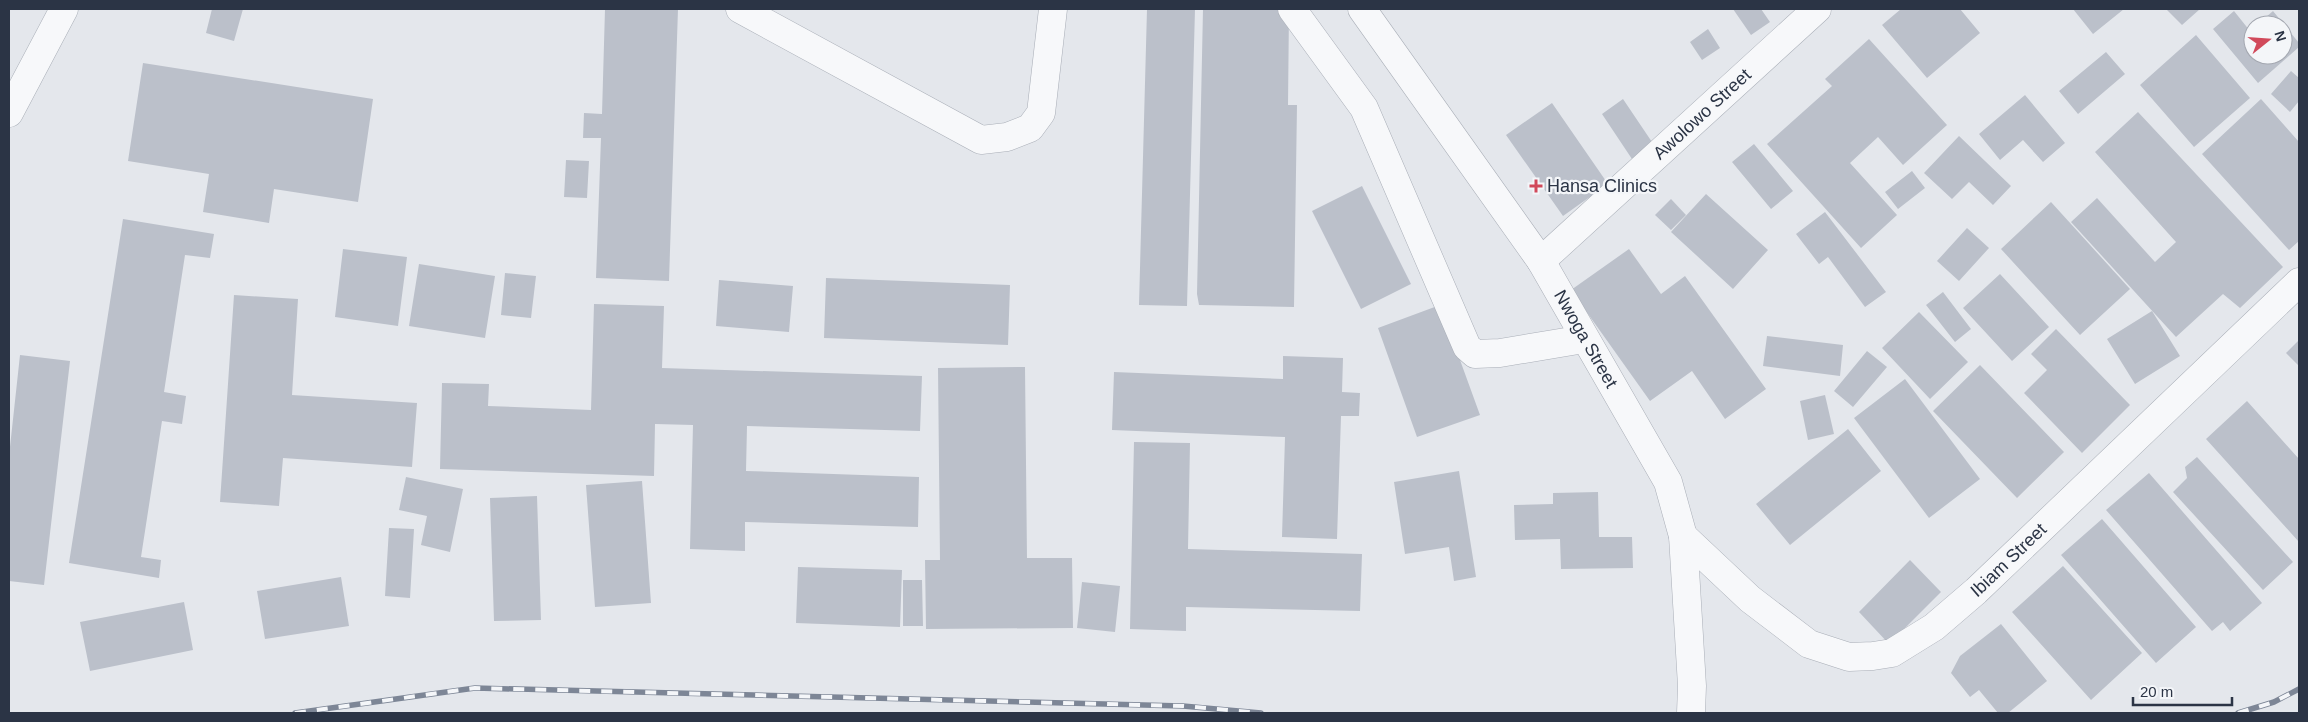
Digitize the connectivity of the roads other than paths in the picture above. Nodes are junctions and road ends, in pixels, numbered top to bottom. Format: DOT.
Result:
graph roads {
  1 [pos="64,9"];
  2 [pos="740,9"];
  3 [pos="1053,9"];
  4 [pos="1292,9"];
  5 [pos="1362,9"];
  6 [pos="1817,9"];
  7 [pos="9,113"];
  8 [pos="1541,261"];
  9 [pos="2299,282"];
  10 [pos="1584,339"];
  11 [pos="1684,536"];
  12 [pos="1691,713"];
  1 -- 7 [label="street"];
  2 -- 3 [label="street"];
  4 -- 10 [label="street"];
  5 -- 8 [label="street, Nwoga Street"];
  6 -- 8 [label="street, Awolowo Street"];
  8 -- 10 [label="street, Nwoga Street"];
  9 -- 11 [label="street, Ibiam Street"];
  10 -- 11 [label="street, Nwoga Street"];
  11 -- 12 [label="street, Nwoga Street"];
}
